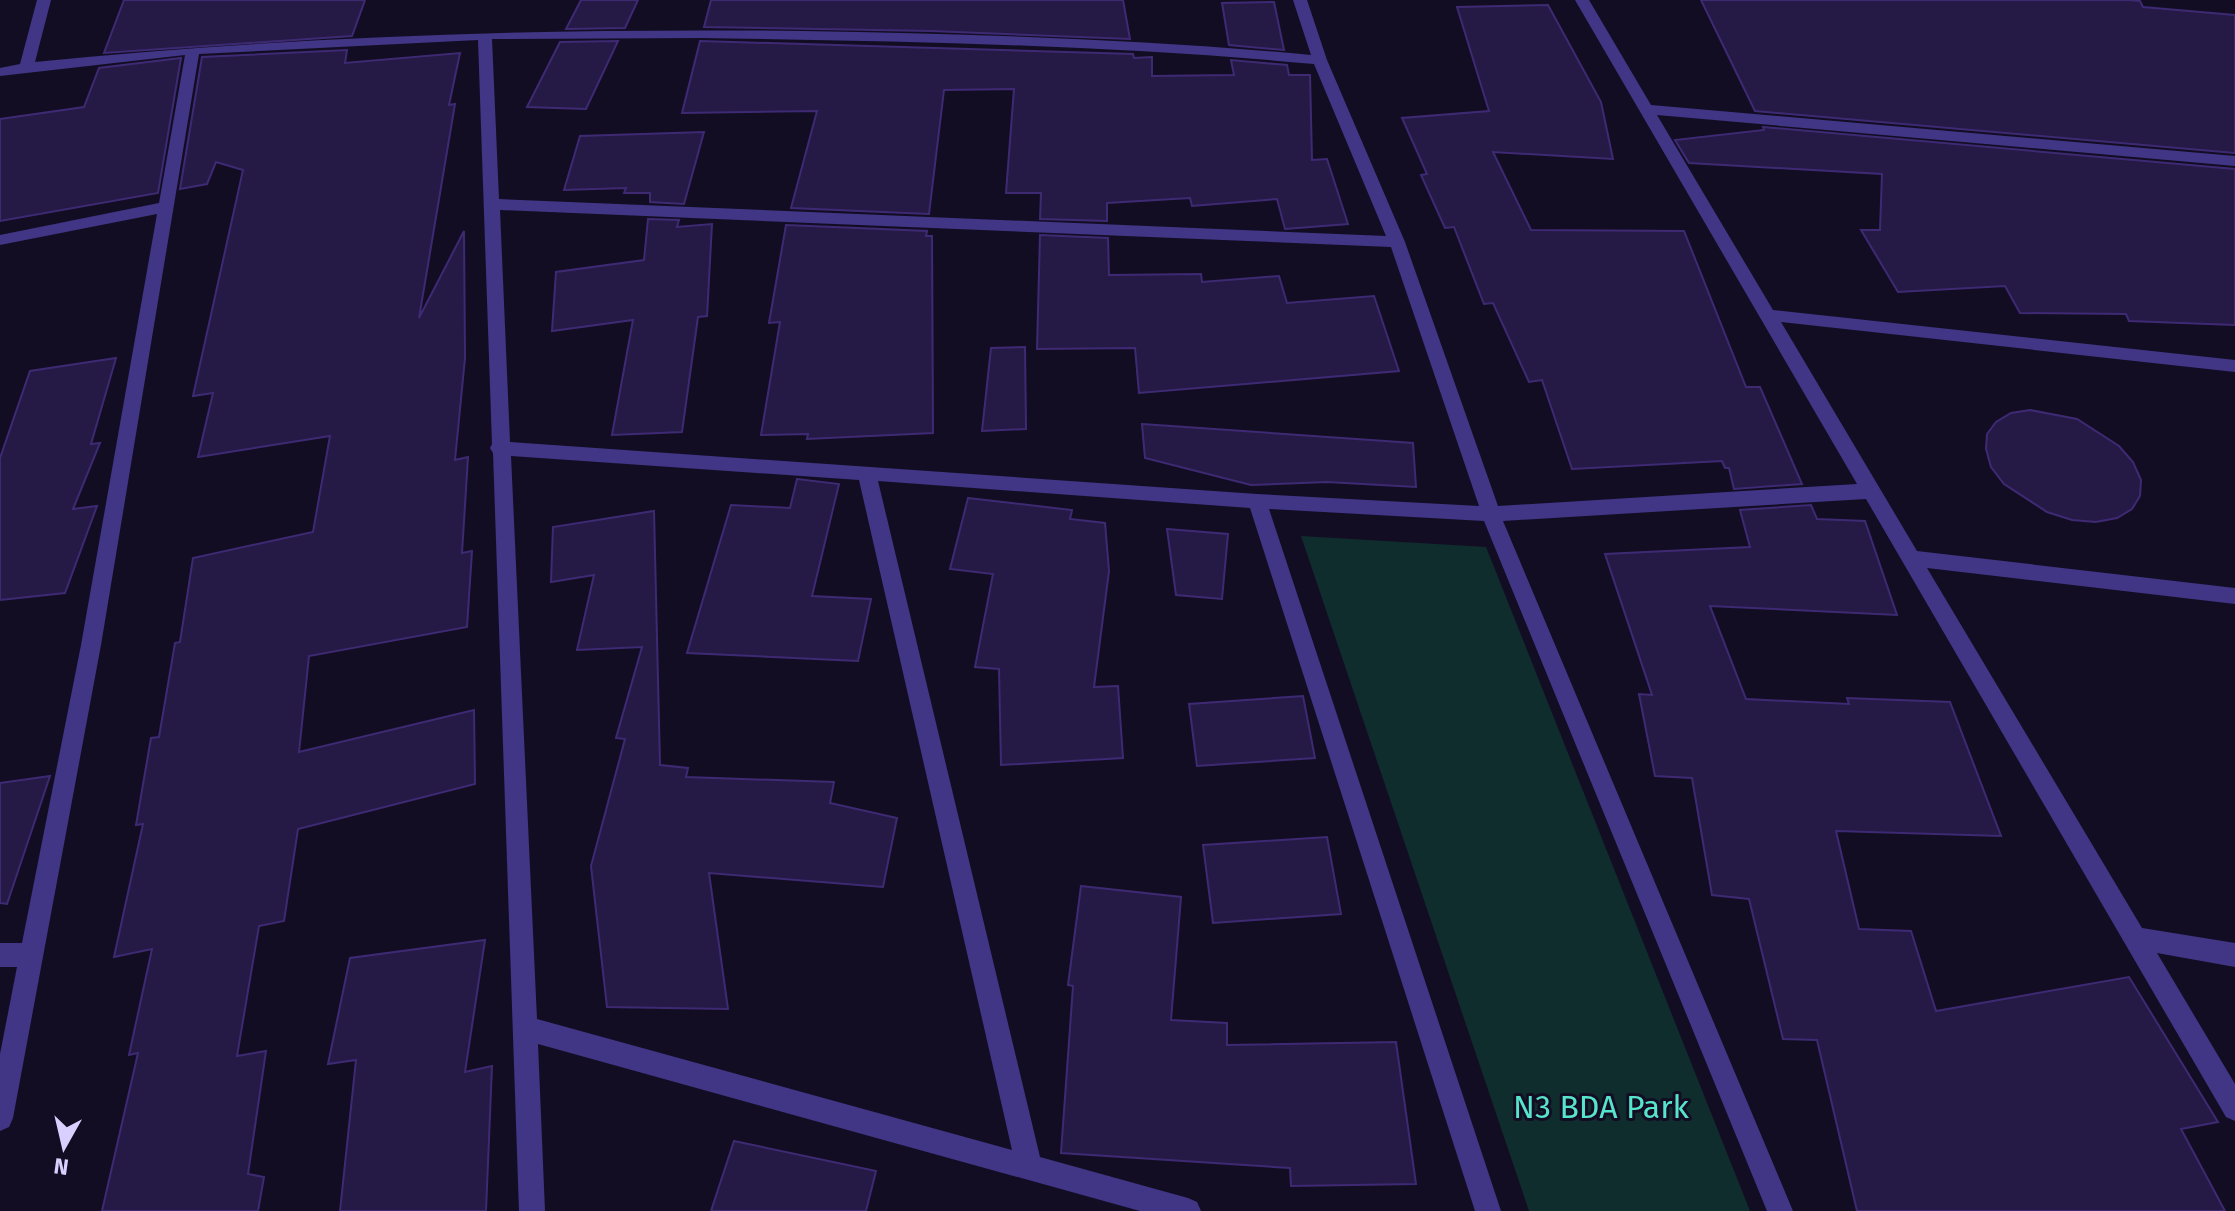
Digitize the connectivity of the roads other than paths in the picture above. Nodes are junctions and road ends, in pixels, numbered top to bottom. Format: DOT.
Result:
graph roads {
  1 [pos="44,0"];
  2 [pos="1300,0"];
  3 [pos="1582,0"];
  4 [pos="485,35"];
  5 [pos="193,50"];
  6 [pos="1320,60"];
  7 [pos="26,67"];
  8 [pos="0,72"];
  9 [pos="1646,109"];
  10 [pos="2235,161"];
  11 [pos="493,204"];
  12 [pos="167,207"];
  13 [pos="0,240"];
  14 [pos="1397,242"];
  15 [pos="1768,315"];
  16 [pos="2235,366"];
  17 [pos="499,448"];
  18 [pos="867,473"];
  19 [pos="1872,491"];
  20 [pos="1257,501"];
  21 [pos="1491,514"];
  22 [pos="1912,558"];
  23 [pos="2235,596"];
  24 [pos="2135,938"];
  25 [pos="0,955"];
  26 [pos="31,955"];
  27 [pos="2235,955"];
  28 [pos="524,1028"];
  29 [pos="2235,1108"];
  30 [pos="0,1118"];
  31 [pos="1029,1167"];
  32 [pos="532,1211"];
  33 [pos="1188,1211"];
  34 [pos="1488,1211"];
  35 [pos="1780,1211"];
  1 -- 7 [label="street"];
  2 -- 6 [label="street"];
  3 -- 9 [label="street"];
  4 -- 5 [label="street"];
  4 -- 6 [label="street"];
  4 -- 11 [label="street"];
  5 -- 7 [label="street"];
  5 -- 12 [label="street"];
  6 -- 14 [label="street"];
  7 -- 8 [label="street"];
  9 -- 10 [label="street"];
  9 -- 15 [label="street"];
  11 -- 14 [label="street"];
  11 -- 17 [label="street"];
  12 -- 13 [label="street"];
  12 -- 26 [label="street"];
  14 -- 21 [label="street"];
  15 -- 16 [label="street"];
  15 -- 19 [label="street"];
  17 -- 18 [label="street"];
  17 -- 28 [label="street"];
  18 -- 20 [label="street"];
  18 -- 31 [label="street"];
  19 -- 21 [label="street"];
  19 -- 22 [label="street"];
  20 -- 21 [label="street"];
  20 -- 34 [label="street"];
  21 -- 35 [label="street"];
  22 -- 23 [label="street"];
  22 -- 24 [label="street"];
  24 -- 27 [label="street"];
  24 -- 29 [label="street"];
  25 -- 26 [label="street"];
  26 -- 30 [label="street"];
  28 -- 31 [label="street"];
  28 -- 32 [label="street"];
  31 -- 33 [label="street"];
}
